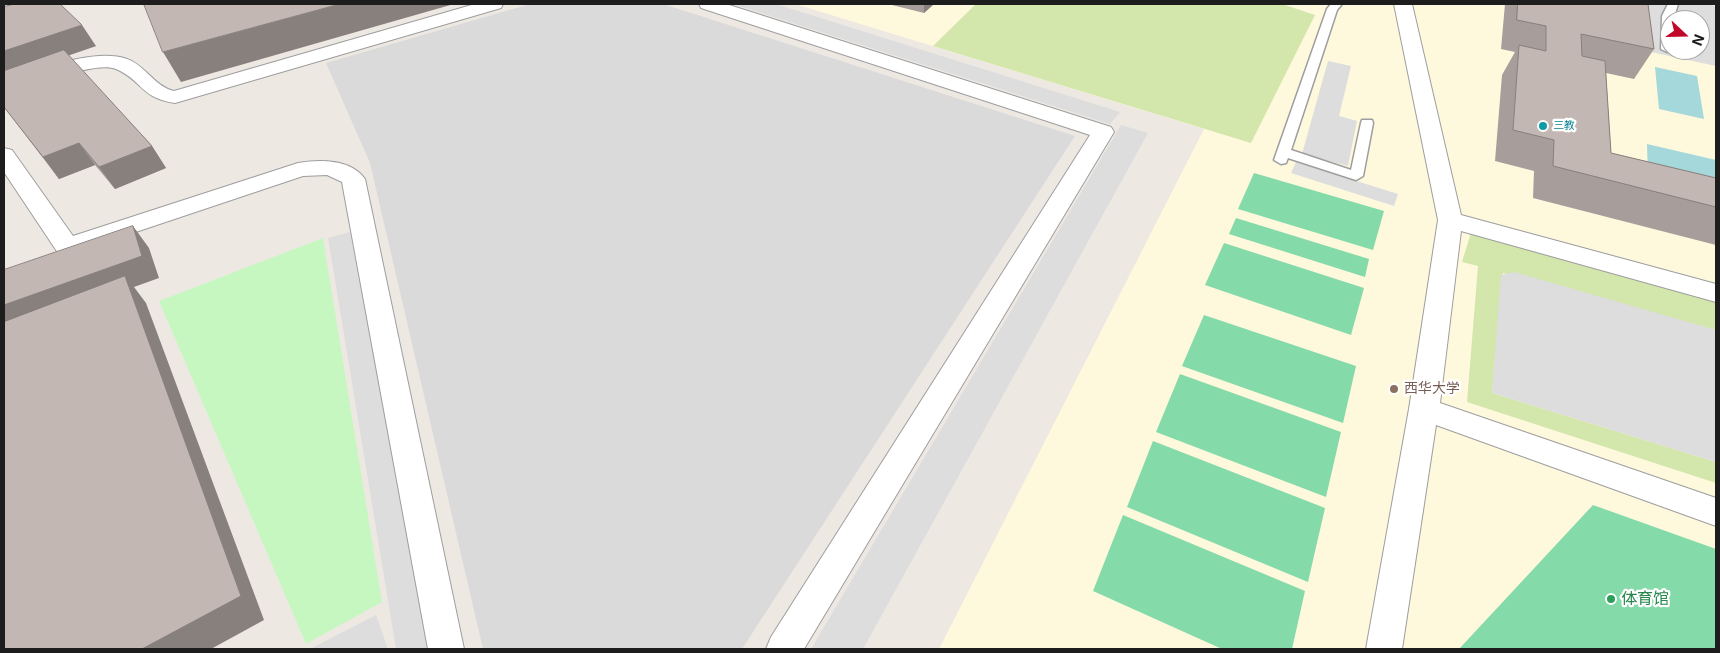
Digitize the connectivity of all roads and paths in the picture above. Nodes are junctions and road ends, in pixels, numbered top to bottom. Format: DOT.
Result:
graph roads {
  1 [pos="494,4"];
  2 [pos="708,4"];
  3 [pos="1337,4"];
  4 [pos="1403,4"];
  5 [pos="4,88"];
  6 [pos="1367,123"];
  7 [pos="4,155"];
  8 [pos="1283,156"];
  9 [pos="1450,220"];
  10 [pos="1716,293"];
  11 [pos="1424,409"];
  12 [pos="1716,512"];
  13 [pos="446,649"];
  14 [pos="784,649"];
  15 [pos="1384,649"];
  1 -- 5 [label="street"];
  2 -- 14 [label="street"];
  3 -- 8 [label="lane"];
  4 -- 9 [label="street"];
  6 -- 8 [label="lane"];
  7 -- 13 [label="street"];
  9 -- 10 [label="street"];
  9 -- 11 [label="street"];
  11 -- 12 [label="street"];
  11 -- 15 [label="street"];
}
